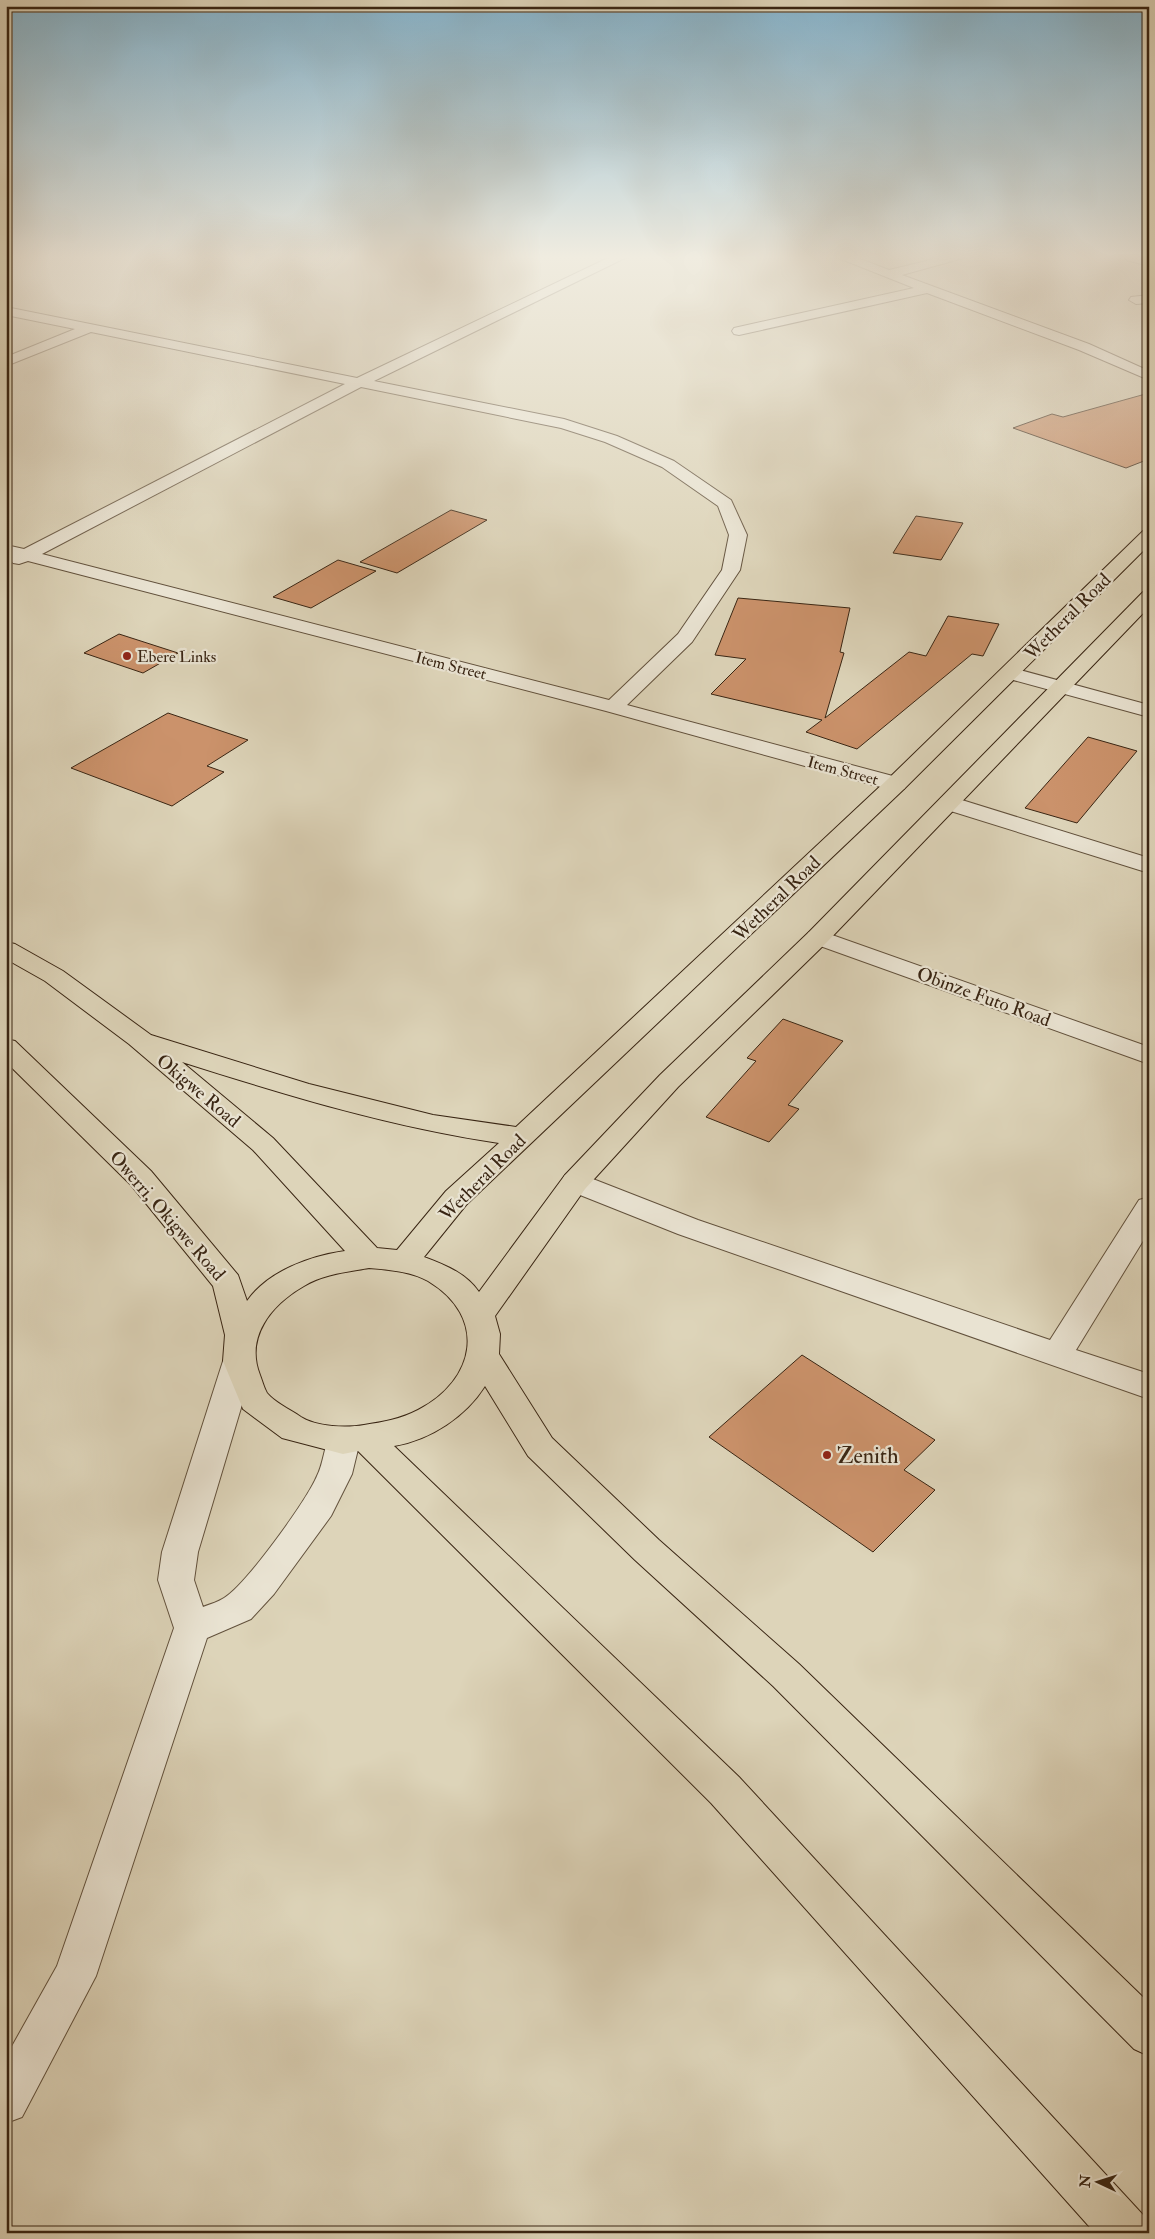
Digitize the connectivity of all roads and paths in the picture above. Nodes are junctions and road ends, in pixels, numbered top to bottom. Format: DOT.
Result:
graph roads {
  1 [pos="256,361"];
  2 [pos="373,361"];
  3 [pos="402,361"];
  4 [pos="1116,361"];
  5 [pos="1149,376"];
  6 [pos="339,378"];
  7 [pos="360,382"];
  8 [pos="164,466"];
  9 [pos="1149,535"];
  10 [pos="6,546"];
  11 [pos="25,546"];
  12 [pos="6,550"];
  13 [pos="6,566"];
  14 [pos="1149,596"];
  15 [pos="1009,673"];
  16 [pos="1061,686"];
  17 [pos="613,707"];
  18 [pos="1149,711"];
  19 [pos="896,784"];
  20 [pos="949,803"];
  21 [pos="1149,866"];
  22 [pos="818,937"];
  23 [pos="6,949"];
  24 [pos="138,1038"];
  25 [pos="6,1047"];
  26 [pos="1149,1056"];
  27 [pos="522,1137"];
  28 [pos="576,1182"];
  29 [pos="1149,1207"];
  30 [pos="368,1258"];
  31 [pos="404,1261"];
  32 [pos="478,1314"];
  33 [pos="240,1348"];
  34 [pos="483,1355"];
  35 [pos="1057,1356"];
  36 [pos="1149,1387"];
  37 [pos="355,1440"];
  38 [pos="192,1628"];
  39 [pos="1149,2034"];
  40 [pos="6,2101"];
  41 [pos="1127,2233"];
  1 -- 6 [label="street"];
  2 -- 6 [label="street"];
  3 -- 7 [label="street"];
  4 -- 5 [label="street"];
  6 -- 7 [label="street"];
  6 -- 8 [label="street"];
  7 -- 11 [label="street"];
  7 -- 17 [label="street"];
  9 -- 15 [label="main road, Wetheral Road"];
  10 -- 11 [label="street"];
  11 -- 12 [label="street, Item Street"];
  11 -- 13 [label="street"];
  11 -- 17 [label="street, Item Street"];
  14 -- 16 [label="main road"];
  15 -- 16 [label="street"];
  15 -- 19 [label="main road, Wetheral Road"];
  16 -- 18 [label="street"];
  16 -- 20 [label="main road"];
  17 -- 19 [label="street, Item Street"];
  19 -- 27 [label="main road, Wetheral Road"];
  20 -- 21 [label="street"];
  20 -- 22 [label="main road"];
  22 -- 26 [label="street, Obinze Futo Road"];
  22 -- 28 [label="main road"];
  23 -- 24 [label="main road, Okigwe Road"];
  24 -- 27 [label="main road"];
  24 -- 30 [label="main road, Okigwe Road"];
  25 -- 33 [label="main road, Owerri, Okigwe Road"];
  27 -- 31 [label="main road, Wetheral Road"];
  28 -- 32 [label="main road"];
  28 -- 35 [label="street"];
  29 -- 35 [label="street"];
  30 -- 31 [label="main road"];
  30 -- 33 [label="main road"];
  31 -- 32 [label="main road"];
  32 -- 34 [label="main road"];
  33 -- 37 [label="main road, Owerri, Okigwe Road"];
  33 -- 38 [label="street"];
  34 -- 37 [label="main road"];
  34 -- 39 [label="main road"];
  35 -- 36 [label="street"];
  37 -- 38 [label="street"];
  37 -- 41 [label="main road"];
  38 -- 40 [label="street"];
}
